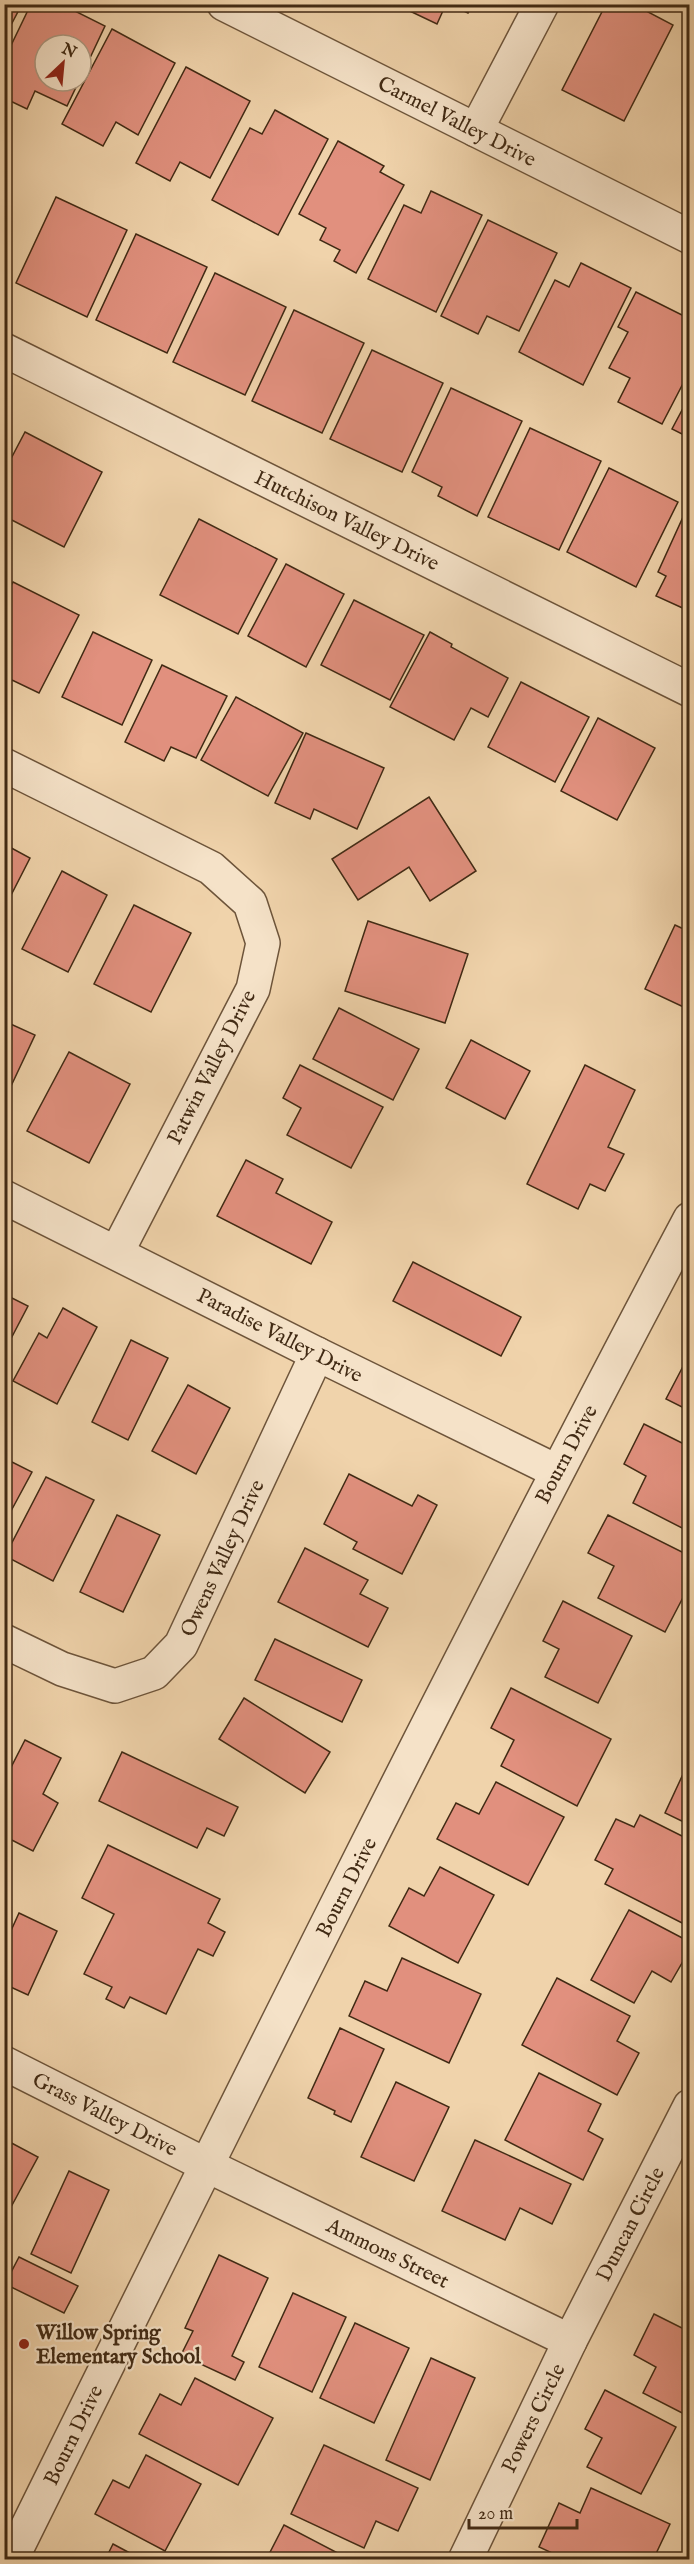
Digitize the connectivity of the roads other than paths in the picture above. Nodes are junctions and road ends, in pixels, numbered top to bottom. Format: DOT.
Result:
graph roads {
  1 [pos="224,4"];
  2 [pos="542,4"];
  3 [pos="476,130"];
  4 [pos="690,237"];
  5 [pos="4,350"];
  6 [pos="690,690"];
  7 [pos="4,765"];
  8 [pos="4,1197"];
  9 [pos="690,1219"];
  10 [pos="117,1252"];
  11 [pos="317,1354"];
  12 [pos="556,1471"];
  13 [pos="4,1641"];
  14 [pos="4,2063"];
  15 [pos="690,2106"];
  16 [pos="206,2164"];
  17 [pos="570,2342"];
  18 [pos="11,2559"];
  19 [pos="465,2559"];
  1 -- 3 [label="street, Carmel Valley Drive"];
  2 -- 3 [label="street"];
  3 -- 4 [label="street, Carmel Valley Drive"];
  5 -- 6 [label="street, Hutchison Valley Drive"];
  7 -- 10 [label="street, Patwin Valley Drive"];
  8 -- 10 [label="street, Paradise Valley Drive"];
  9 -- 12 [label="street, Bourn Drive"];
  10 -- 11 [label="street, Paradise Valley Drive"];
  11 -- 12 [label="street, Paradise Valley Drive"];
  11 -- 13 [label="street, Owens Valley Drive"];
  12 -- 16 [label="street, Bourn Drive"];
  14 -- 16 [label="street, Grass Valley Drive"];
  15 -- 17 [label="street, Duncan Circle"];
  16 -- 17 [label="street, Ammons Street"];
  16 -- 18 [label="street, Bourn Drive"];
  17 -- 19 [label="street, Powers Circle"];
}
